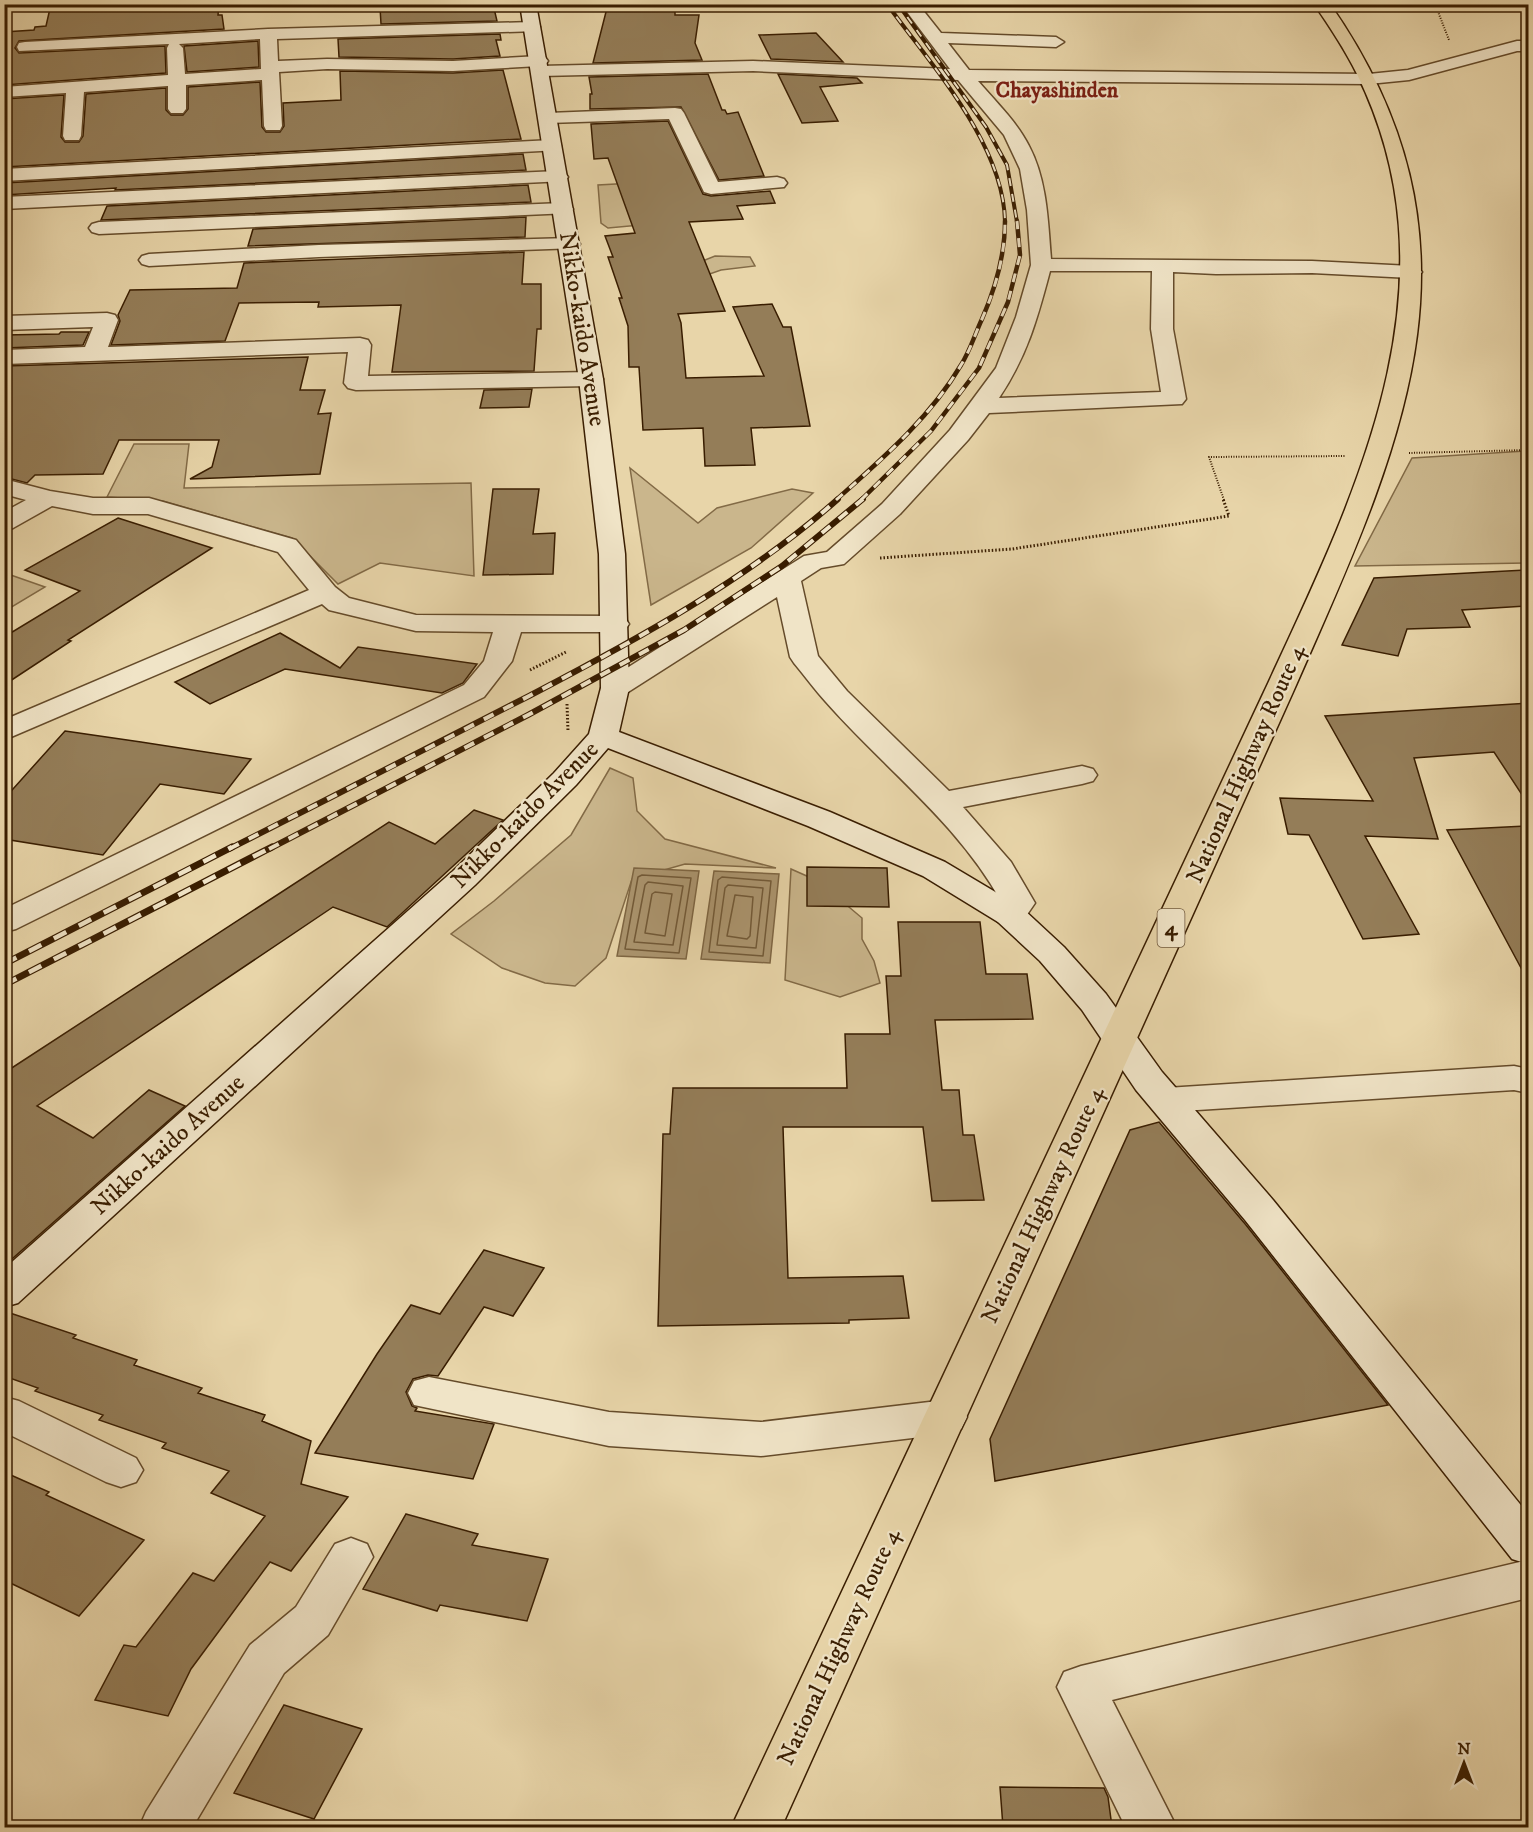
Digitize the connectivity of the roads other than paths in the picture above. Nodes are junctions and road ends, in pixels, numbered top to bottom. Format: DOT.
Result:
graph roads {
  1 [pos="528,4"];
  2 [pos="909,4"];
  3 [pos="1322,4"];
  4 [pos="532,27"];
  5 [pos="268,34"];
  6 [pos="937,38"];
  7 [pos="1056,42"];
  8 [pos="1528,46"];
  9 [pos="25,47"];
  10 [pos="175,48"];
  11 [pos="540,66"];
  12 [pos="271,70"];
  13 [pos="964,76"];
  14 [pos="1369,79"];
  15 [pos="177,80"];
  16 [pos="75,88"];
  17 [pos="4,92"];
  18 [pos="177,109"];
  19 [pos="273,126"];
  20 [pos="550,132"];
  21 [pos="72,136"];
  22 [pos="202,164"];
  23 [pos="4,176"];
  24 [pos="558,177"];
  25 [pos="777,183"];
  26 [pos="196,194"];
  27 [pos="4,203"];
  28 [pos="563,209"];
  29 [pos="189,223"];
  30 [pos="99,228"];
  31 [pos="570,244"];
  32 [pos="149,260"];
  33 [pos="1041,265"];
  34 [pos="1162,265"];
  35 [pos="1411,272"];
  36 [pos="4,323"];
  37 [pos="94,354"];
  38 [pos="6,360"];
  39 [pos="591,379"];
  40 [pos="982,406"];
  41 [pos="4,486"];
  42 [pos="48,498"];
  43 [pos="4,523"];
  44 [pos="787,579"];
  45 [pos="326,593"];
  46 [pos="509,624"];
  47 [pos="615,624"];
  48 [pos="615,688"];
  49 [pos="4,731"];
  50 [pos="603,736"];
  51 [pos="1082,775"];
  52 [pos="942,802"];
  53 [pos="1010,915"];
  54 [pos="4,922"];
  55 [pos="1119,1038"];
  56 [pos="1528,1081"];
  57 [pos="1166,1100"];
  58 [pos="4,1292"];
  59 [pos="429,1393"];
  60 [pos="4,1413"];
  61 [pos="946,1417"];
  62 [pos="121,1470"];
  63 [pos="1528,1546"];
  64 [pos="351,1557"];
  65 [pos="1528,1579"];
  66 [pos="164,1827"];
  67 [pos="756,1827"];
  68 [pos="1152,1827"];
  1 -- 4 [label="street, Nikko-kaido Avenue"];
  2 -- 6 [label="street"];
  3 -- 14 [label="highway, National Highway Route 4 / 4"];
  4 -- 5 [label="street"];
  4 -- 11 [label="street, Nikko-kaido Avenue"];
  5 -- 9 [label="street"];
  5 -- 12 [label="street"];
  6 -- 7 [label="street"];
  6 -- 13 [label="street"];
  8 -- 14 [label="street"];
  10 -- 15 [label="street"];
  11 -- 12 [label="street"];
  11 -- 13 [label="street"];
  11 -- 20 [label="street, Nikko-kaido Avenue"];
  12 -- 15 [label="street"];
  12 -- 19 [label="street"];
  13 -- 14 [label="street"];
  13 -- 33 [label="street"];
  14 -- 35 [label="highway, National Highway Route 4 / 4"];
  15 -- 16 [label="street"];
  15 -- 18 [label="street"];
  16 -- 17 [label="street"];
  16 -- 21 [label="street"];
  20 -- 22 [label="street"];
  20 -- 24 [label="street, Nikko-kaido Avenue"];
  20 -- 25 [label="street"];
  22 -- 23 [label="street"];
  22 -- 26 [label="street"];
  24 -- 26 [label="street"];
  24 -- 28 [label="street, Nikko-kaido Avenue"];
  26 -- 27 [label="street"];
  26 -- 29 [label="street"];
  28 -- 29 [label="street"];
  28 -- 31 [label="street, Nikko-kaido Avenue"];
  29 -- 30 [label="street"];
  31 -- 32 [label="street"];
  31 -- 39 [label="street, Nikko-kaido Avenue"];
  33 -- 34 [label="street"];
  33 -- 40 [label="street"];
  34 -- 35 [label="street"];
  34 -- 40 [label="street"];
  35 -- 55 [label="highway, National Highway Route 4 / 4"];
  36 -- 37 [label="street"];
  37 -- 38 [label="street"];
  37 -- 39 [label="street"];
  39 -- 47 [label="street, Nikko-kaido Avenue"];
  40 -- 44 [label="street"];
  41 -- 42 [label="street"];
  42 -- 43 [label="street"];
  42 -- 45 [label="street"];
  44 -- 48 [label="street"];
  44 -- 52 [label="street"];
  45 -- 46 [label="street"];
  45 -- 49 [label="street"];
  46 -- 47 [label="street"];
  46 -- 54 [label="street"];
  47 -- 48 [label="street, Nikko-kaido Avenue"];
  48 -- 50 [label="street, Nikko-kaido Avenue"];
  50 -- 53 [label="street"];
  50 -- 58 [label="street, Nikko-kaido Avenue"];
  51 -- 52 [label="street"];
  52 -- 53 [label="street"];
  53 -- 55 [label="street"];
  55 -- 57 [label="street"];
  55 -- 61 [label="highway, National Highway Route 4 / 4"];
  56 -- 57 [label="street"];
  57 -- 63 [label="street"];
  59 -- 61 [label="street"];
  60 -- 62 [label="street"];
  61 -- 67 [label="highway, National Highway Route 4 / 4"];
  64 -- 66 [label="street"];
  65 -- 68 [label="street"];
}
